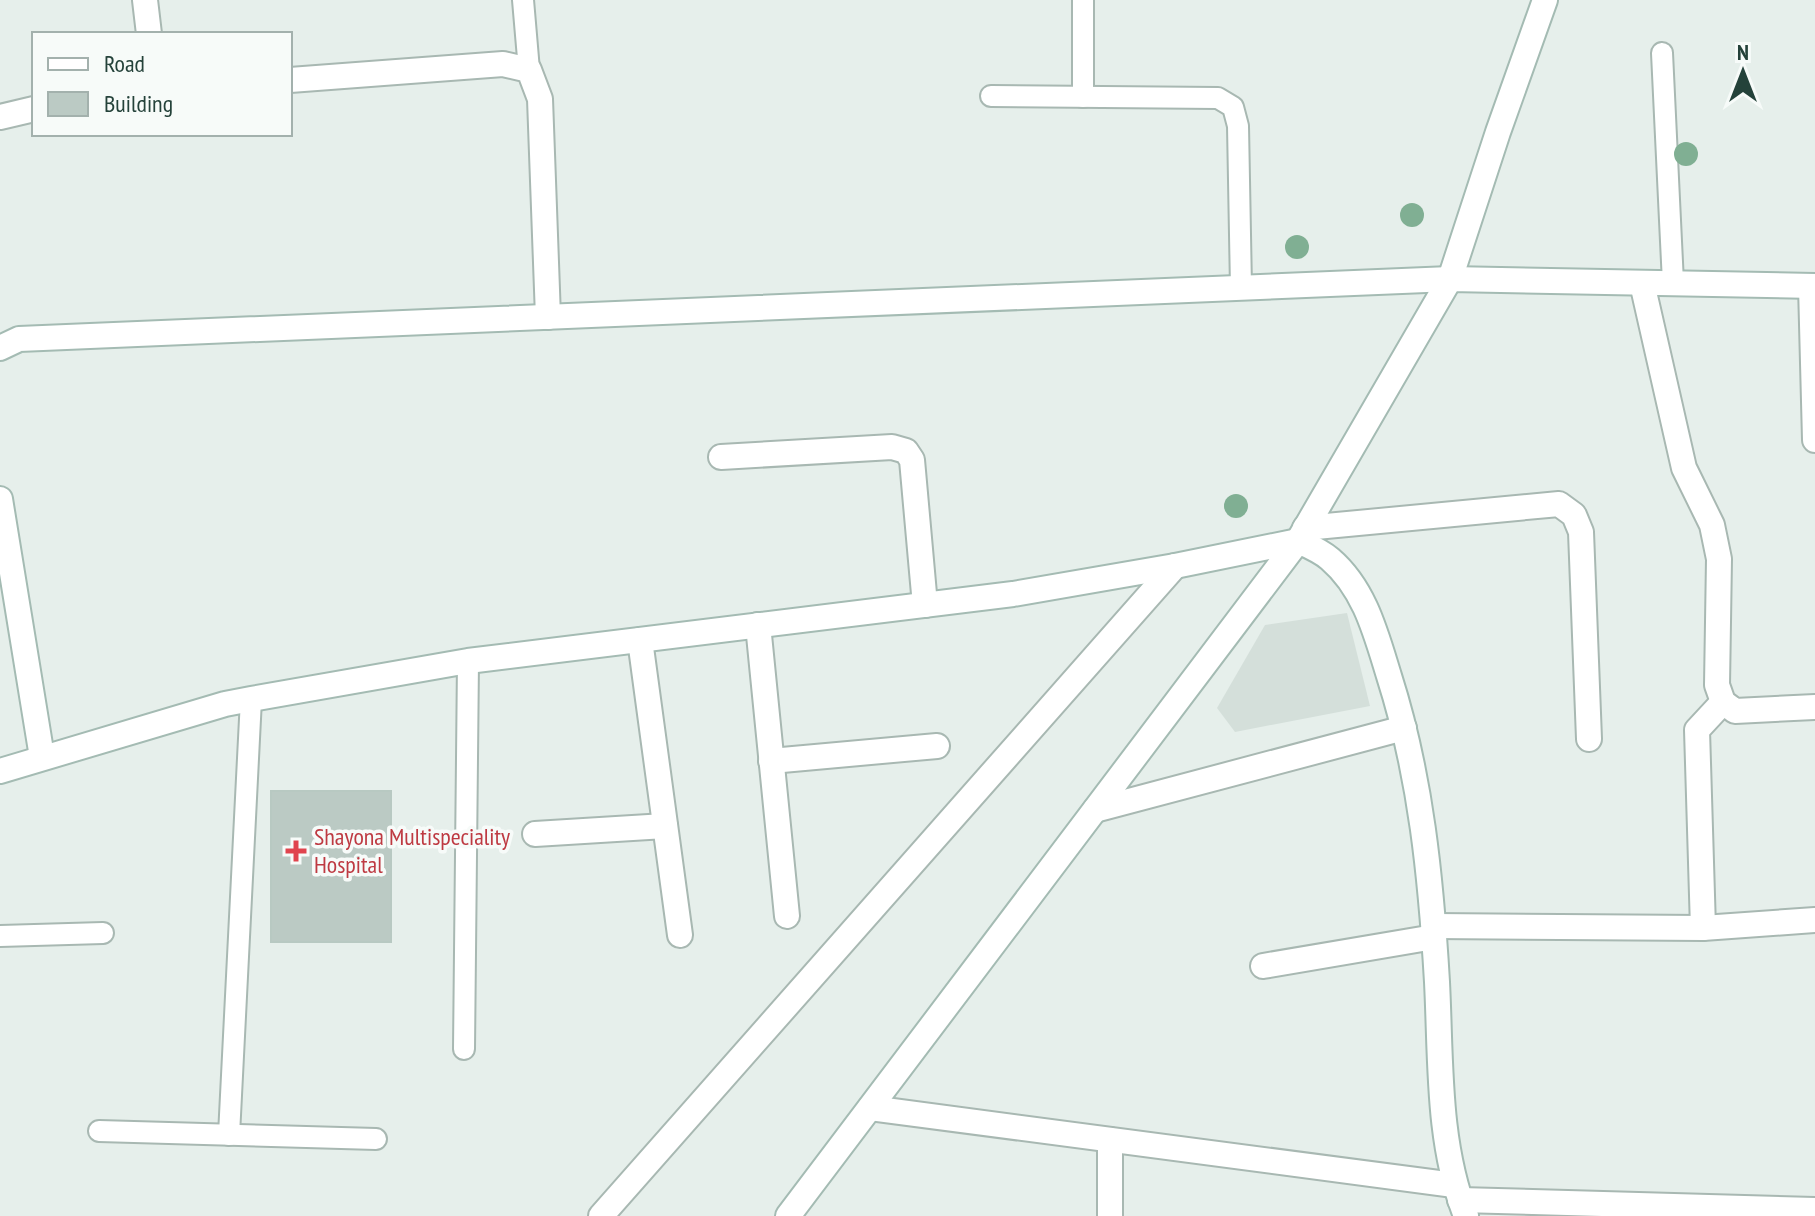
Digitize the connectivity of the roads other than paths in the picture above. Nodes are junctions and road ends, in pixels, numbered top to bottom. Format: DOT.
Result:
graph roads {
  1 [pos="145,0"];
  2 [pos="523,0"];
  3 [pos="1083,0"];
  4 [pos="1545,0"];
  5 [pos="149,32"];
  6 [pos="1662,53"];
  7 [pos="529,70"];
  8 [pos="292,80"];
  9 [pos="991,96"];
  10 [pos="1083,97"];
  11 [pos="32,109"];
  12 [pos="0,117"];
  13 [pos="1450,279"];
  14 [pos="1642,283"];
  15 [pos="1673,283"];
  16 [pos="1813,286"];
  17 [pos="1241,288"];
  18 [pos="548,317"];
  19 [pos="0,348"];
  20 [pos="1815,440"];
  21 [pos="721,457"];
  22 [pos="0,499"];
  23 [pos="1302,535"];
  24 [pos="1175,566"];
  25 [pos="925,605"];
  26 [pos="758,625"];
  27 [pos="640,640"];
  28 [pos="468,661"];
  29 [pos="251,699"];
  30 [pos="1723,702"];
  31 [pos="1815,707"];
  32 [pos="1404,728"];
  33 [pos="1589,739"];
  34 [pos="937,746"];
  35 [pos="42,757"];
  36 [pos="771,761"];
  37 [pos="4,768"];
  38 [pos="1095,810"];
  39 [pos="665,826"];
  40 [pos="535,834"];
  41 [pos="787,916"];
  42 [pos="1815,920"];
  43 [pos="1703,928"];
  44 [pos="1434,932"];
  45 [pos="103,933"];
  46 [pos="680,935"];
  47 [pos="0,936"];
  48 [pos="1263,966"];
  49 [pos="464,1049"];
  50 [pos="870,1108"];
  51 [pos="99,1131"];
  52 [pos="229,1135"];
  53 [pos="376,1139"];
  54 [pos="1110,1140"];
  55 [pos="1460,1200"];
  56 [pos="1815,1210"];
  57 [pos="601,1216"];
  58 [pos="788,1216"];
  59 [pos="1110,1216"];
  1 -- 5 [label="street"];
  2 -- 7 [label="lane"];
  3 -- 10 [label="lane"];
  4 -- 13 [label="street"];
  6 -- 15 [label="lane"];
  7 -- 8 [label="street"];
  7 -- 18 [label="street"];
  9 -- 10 [label="lane"];
  10 -- 17 [label="lane"];
  11 -- 12 [label="street"];
  13 -- 14 [label="street"];
  13 -- 17 [label="street"];
  13 -- 23 [label="street"];
  14 -- 15 [label="street"];
  14 -- 30 [label="street"];
  15 -- 16 [label="street"];
  16 -- 20 [label="street"];
  17 -- 18 [label="street"];
  18 -- 19 [label="street"];
  21 -- 25 [label="street"];
  22 -- 35 [label="street"];
  23 -- 24 [label="street"];
  23 -- 32 [label="street"];
  23 -- 33 [label="street"];
  23 -- 38 [label="street"];
  24 -- 25 [label="street"];
  24 -- 57 [label="street"];
  25 -- 26 [label="street"];
  26 -- 27 [label="street"];
  26 -- 36 [label="street"];
  27 -- 28 [label="street"];
  27 -- 39 [label="street"];
  28 -- 29 [label="street"];
  28 -- 49 [label="lane"];
  29 -- 35 [label="street"];
  29 -- 52 [label="lane"];
  30 -- 31 [label="street"];
  30 -- 43 [label="street"];
  32 -- 38 [label="street"];
  32 -- 44 [label="street"];
  34 -- 36 [label="street"];
  35 -- 37 [label="street"];
  36 -- 41 [label="street"];
  38 -- 50 [label="street"];
  39 -- 40 [label="street"];
  39 -- 46 [label="street"];
  42 -- 43 [label="street"];
  43 -- 44 [label="street"];
  44 -- 48 [label="street"];
  44 -- 55 [label="street"];
  45 -- 47 [label="lane"];
  50 -- 54 [label="street"];
  50 -- 58 [label="street"];
  51 -- 52 [label="lane"];
  52 -- 53 [label="lane"];
  54 -- 55 [label="street"];
  54 -- 59 [label="street"];
  55 -- 56 [label="street"];
}
